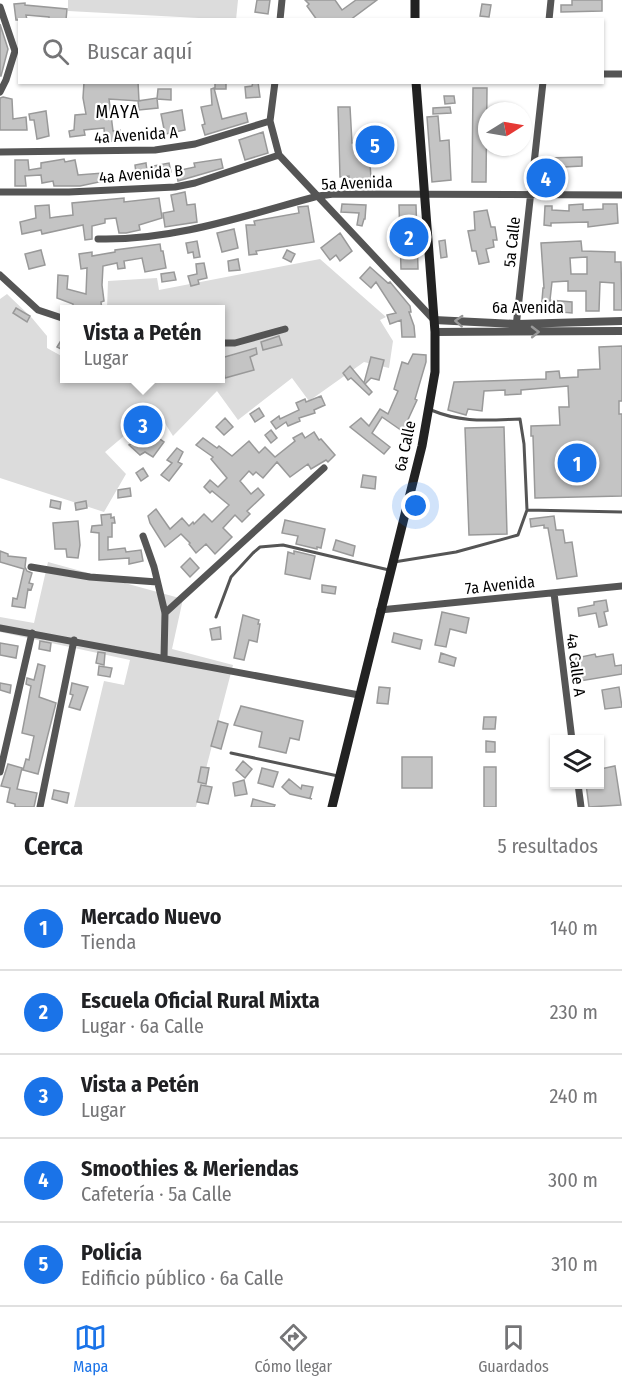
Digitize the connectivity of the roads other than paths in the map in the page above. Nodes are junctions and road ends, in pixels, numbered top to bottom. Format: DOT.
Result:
graph roads {
  1 [pos="282,0"];
  2 [pos="415,0"];
  3 [pos="551,0"];
  4 [pos="0,8"];
  5 [pos="280,18"];
  6 [pos="415,18"];
  7 [pos="549,18"];
  8 [pos="17,52"];
  9 [pos="604,74"];
  10 [pos="622,74"];
  11 [pos="275,84"];
  12 [pos="416,84"];
  13 [pos="543,84"];
  14 [pos="0,92"];
  15 [pos="270,121"];
  16 [pos="0,152"];
  17 [pos="279,155"];
  18 [pos="0,192"];
  19 [pos="424,195"];
  20 [pos="530,195"];
  21 [pos="622,195"];
  22 [pos="318,196"];
  23 [pos="98,239"];
  24 [pos="0,275"];
  25 [pos="60,317"];
  26 [pos="434,320"];
  27 [pos="622,321"];
  28 [pos="516,328"];
  29 [pos="285,329"];
  30 [pos="622,331"];
  31 [pos="435,332"];
  32 [pos="225,343"];
  33 [pos="428,408"];
  34 [pos="324,468"];
  35 [pos="527,510"];
  36 [pos="622,512"];
  37 [pos="143,536"];
  38 [pos="392,566"];
  39 [pos="31,567"];
  40 [pos="157,582"];
  41 [pos="622,586"];
  42 [pos="554,593"];
  43 [pos="380,610"];
  44 [pos="165,613"];
  45 [pos="216,617"];
  46 [pos="0,628"];
  47 [pos="32,633"];
  48 [pos="74,640"];
  49 [pos="164,658"];
  50 [pos="359,695"];
  51 [pos="571,735"];
  52 [pos="231,753"];
  53 [pos="0,772"];
  54 [pos="339,776"];
  55 [pos="579,789"];
  56 [pos="40,807"];
  57 [pos="332,807"];
  58 [pos="581,807"];
  1 -- 5 [label="street"];
  2 -- 6 [label="main road"];
  3 -- 7 [label="street"];
  4 -- 8 [label="street"];
  8 -- 14 [label="street"];
  9 -- 10 [label="street"];
  11 -- 15 [label="street"];
  12 -- 19 [label="main road, 6a Calle"];
  13 -- 20 [label="street, 5a Calle"];
  15 -- 16 [label="street, 4a Avenida A"];
  15 -- 17 [label="street"];
  17 -- 18 [label="street, 4a Avenida B"];
  17 -- 22 [label="street"];
  19 -- 20 [label="street, 5a Avenida"];
  19 -- 22 [label="street, 5a Avenida"];
  19 -- 26 [label="main road, 6a Calle"];
  20 -- 21 [label="street, 5a Avenida"];
  20 -- 28 [label="street, 5a Calle"];
  22 -- 23 [label="street, 5a Avenida"];
  22 -- 26 [label="street"];
  24 -- 25 [label="street"];
  28 -- 26 [label="street, 6a Avenida, one-way"];
  26 -- 31 [label="main road, 6a Calle"];
  27 -- 28 [label="street, 6a Avenida"];
  28 -- 30 [label="street, 6a Avenida, one-way"];
  28 -- 31 [label="street, 6a Avenida"];
  29 -- 32 [label="street"];
  31 -- 33 [label="main road, 6a Calle"];
  33 -- 35 [label="lane"];
  33 -- 38 [label="main road, 6a Calle"];
  34 -- 44 [label="street"];
  35 -- 36 [label="lane"];
  35 -- 38 [label="lane"];
  37 -- 40 [label="street"];
  38 -- 43 [label="main road, 6a Calle"];
  38 -- 45 [label="lane"];
  39 -- 40 [label="street"];
  40 -- 44 [label="street"];
  41 -- 42 [label="street, 7a Avenida"];
  42 -- 43 [label="street, 7a Avenida"];
  42 -- 51 [label="street, 4a Calle A"];
  43 -- 50 [label="main road, 6a Calle"];
  44 -- 49 [label="street"];
  46 -- 47 [label="street"];
  47 -- 48 [label="street"];
  47 -- 53 [label="street"];
  48 -- 49 [label="street"];
  48 -- 56 [label="street"];
  49 -- 50 [label="street"];
  50 -- 54 [label="main road, 6a Calle"];
  52 -- 54 [label="lane"];
  54 -- 57 [label="main road, 6a Calle"];
  55 -- 58 [label="street"];
}
